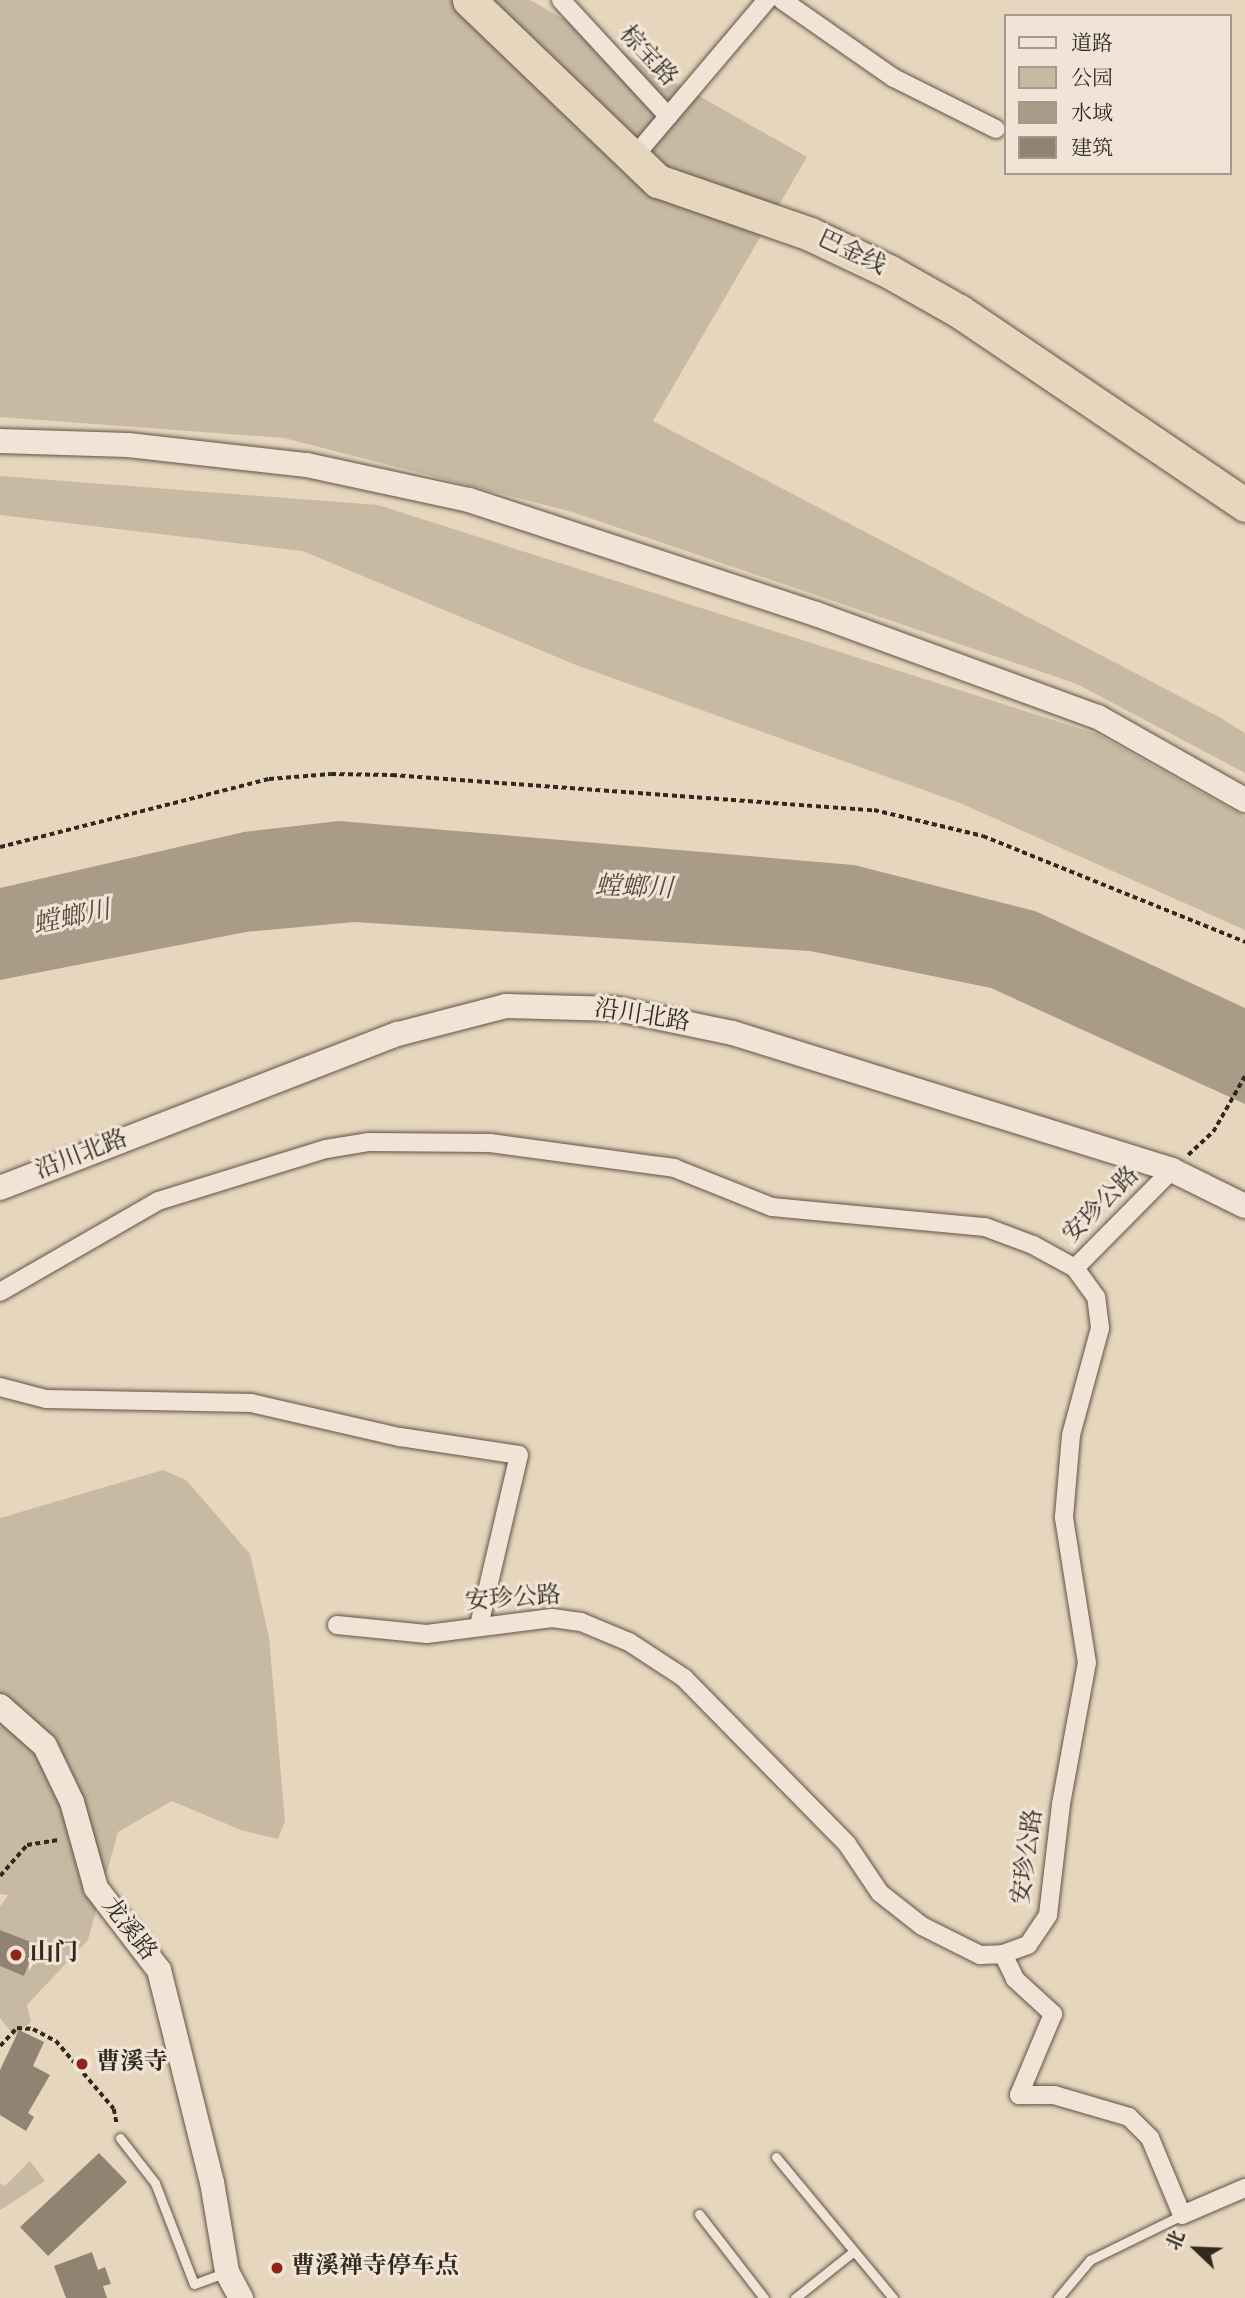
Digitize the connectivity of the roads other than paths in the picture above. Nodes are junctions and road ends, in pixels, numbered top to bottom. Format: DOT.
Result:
graph roads {
  1 [pos="469,0"];
  2 [pos="561,0"];
  3 [pos="767,0"];
  4 [pos="782,0"];
  5 [pos="668,116"];
  6 [pos="996,129"];
  7 [pos="632,159"];
  8 [pos="0,441"];
  9 [pos="1245,505"];
  10 [pos="1245,800"];
  11 [pos="1172,1170"];
  12 [pos="0,1188"];
  13 [pos="1245,1206"];
  14 [pos="1075,1268"];
  15 [pos="0,1293"];
  16 [pos="0,1387"];
  17 [pos="337,1625"];
  18 [pos="479,1625"];
  19 [pos="0,1706"];
  20 [pos="1003,1954"];
  21 [pos="120,2138"];
  22 [pos="776,2157"];
  23 [pos="1245,2188"];
  24 [pos="699,2214"];
  25 [pos="1182,2216"];
  26 [pos="854,2251"];
  27 [pos="227,2272"];
  28 [pos="241,2298"];
  29 [pos="764,2298"];
  30 [pos="795,2298"];
  31 [pos="892,2298"];
  32 [pos="1058,2298"];
  1 -- 7 [label="highway, 巴金线"];
  2 -- 5 [label="street, 棕宝路"];
  3 -- 5 [label="street"];
  4 -- 6 [label="street"];
  5 -- 7 [label="street"];
  7 -- 9 [label="highway, 巴金线"];
  8 -- 10 [label="main road"];
  11 -- 12 [label="main road, 沿川北路"];
  11 -- 13 [label="main road, 沿川北路"];
  11 -- 14 [label="street, 安珍公路"];
  14 -- 15 [label="street"];
  14 -- 20 [label="street, 安珍公路"];
  16 -- 18 [label="street"];
  17 -- 18 [label="street, 安珍公路"];
  18 -- 20 [label="street, 安珍公路"];
  19 -- 27 [label="main road, 龙溪路"];
  20 -- 25 [label="street"];
  21 -- 27 [label="lane"];
  22 -- 26 [label="lane"];
  23 -- 25 [label="street"];
  24 -- 29 [label="lane"];
  25 -- 32 [label="lane"];
  26 -- 30 [label="lane"];
  26 -- 31 [label="lane"];
  27 -- 28 [label="main road, 龙溪路"];
}
